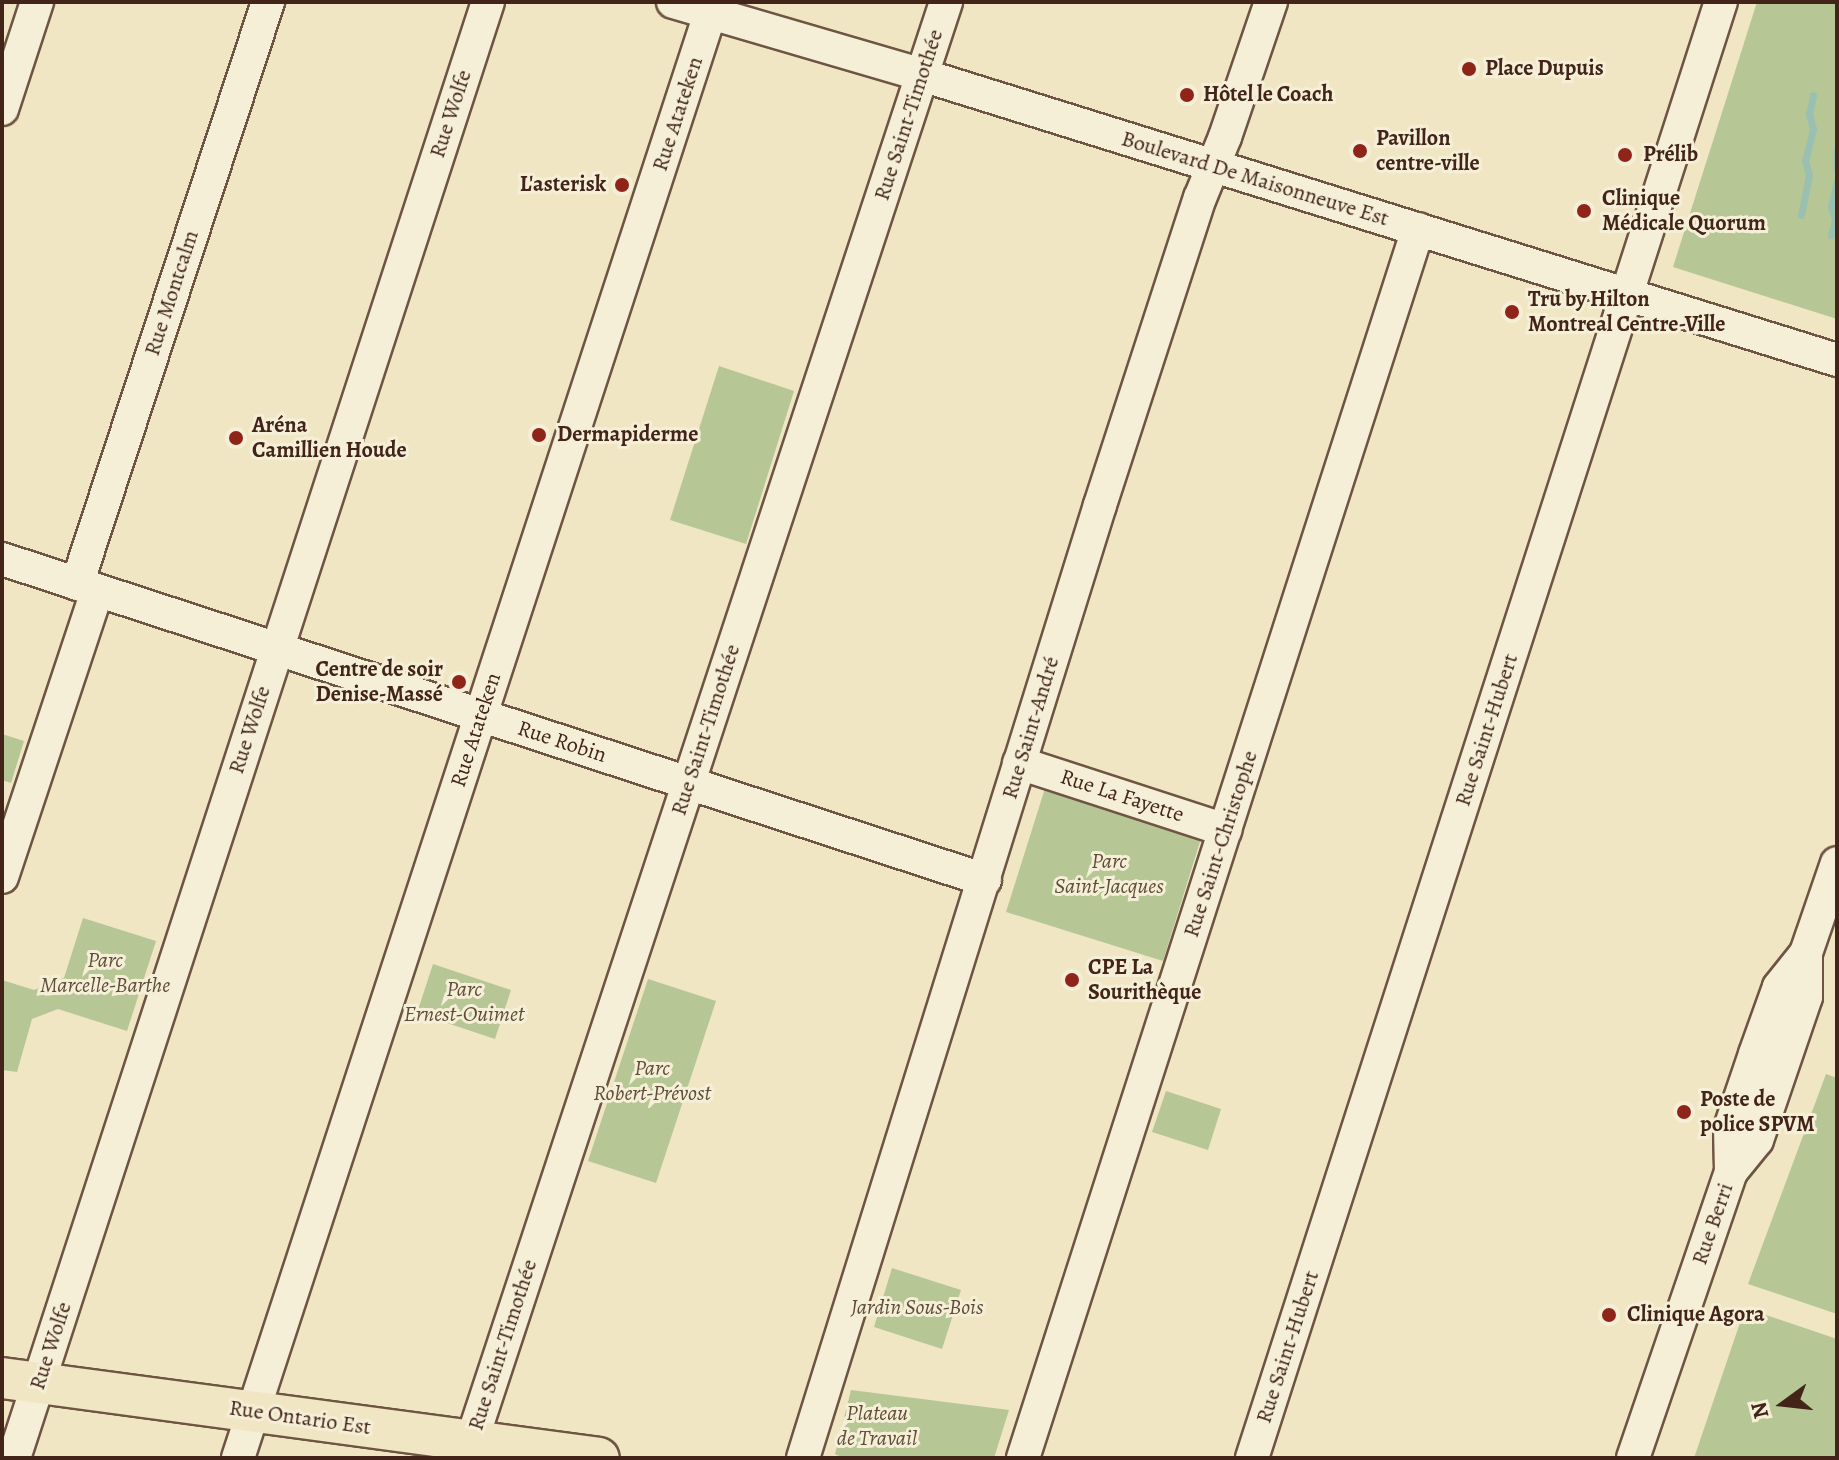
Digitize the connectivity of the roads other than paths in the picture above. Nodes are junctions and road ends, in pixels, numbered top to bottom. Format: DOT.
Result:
graph roads {
  1 [pos="37,2"];
  2 [pos="268,2"];
  3 [pos="488,2"];
  4 [pos="673,2"];
  5 [pos="946,2"];
  6 [pos="1271,2"];
  7 [pos="1721,2"];
  8 [pos="713,7"];
  9 [pos="922,75"];
  10 [pos="2,109"];
  11 [pos="1212,168"];
  12 [pos="1418,229"];
  13 [pos="1628,293"];
  14 [pos="1837,360"];
  15 [pos="2,559"];
  16 [pos="87,588"];
  17 [pos="275,650"];
  18 [pos="480,716"];
  19 [pos="1019,763"];
  20 [pos="689,783"];
  21 [pos="1225,830"];
  22 [pos="1837,863"];
  23 [pos="2,877"];
  24 [pos="985,880"];
  25 [pos="20,1381"];
  26 [pos="253,1412"];
  27 [pos="468,1449"];
  28 [pos="14,1458"];
  29 [pos="238,1458"];
  30 [pos="599,1458"];
  31 [pos="803,1458"];
  32 [pos="1023,1458"];
  33 [pos="1252,1458"];
  34 [pos="1633,1458"];
  1 -- 10 [label="street"];
  2 -- 16 [label="street, Rue Montcalm"];
  3 -- 17 [label="street, Rue Wolfe"];
  4 -- 8 [label="street, Boulevard De Maisonneuve Est"];
  5 -- 9 [label="street, Rue Saint-Timothée"];
  6 -- 11 [label="street, Rue Saint-André"];
  7 -- 13 [label="street, Rue Saint-Hubert"];
  8 -- 9 [label="street, Boulevard De Maisonneuve Est"];
  8 -- 18 [label="street, Rue Atateken"];
  9 -- 11 [label="street, Boulevard De Maisonneuve Est"];
  9 -- 20 [label="street, Rue Saint-Timothée"];
  11 -- 12 [label="street, Boulevard De Maisonneuve Est"];
  11 -- 19 [label="street, Rue Saint-André"];
  12 -- 13 [label="street, Boulevard De Maisonneuve Est"];
  12 -- 21 [label="street, Rue Saint-Christophe"];
  13 -- 14 [label="street, Boulevard De Maisonneuve Est"];
  13 -- 33 [label="street, Rue Saint-Hubert"];
  15 -- 16 [label="street, Rue Robin"];
  16 -- 17 [label="street, Rue Robin"];
  16 -- 23 [label="street, Rue Montcalm"];
  17 -- 18 [label="street, Rue Robin"];
  17 -- 25 [label="street, Rue Wolfe"];
  18 -- 20 [label="street, Rue Robin"];
  18 -- 26 [label="street, Rue Atateken"];
  19 -- 21 [label="street, Rue La Fayette"];
  19 -- 24 [label="street, Rue Saint-André"];
  20 -- 24 [label="street, Rue Robin"];
  20 -- 27 [label="street, Rue Saint-Timothée"];
  21 -- 32 [label="street, Rue Saint-Christophe"];
  22 -- 34 [label="street, Rue Berri"];
  24 -- 31 [label="street, Rue Saint-André"];
  25 -- 26 [label="main road, Rue Ontario Est"];
  25 -- 28 [label="street, Rue Wolfe"];
  26 -- 27 [label="main road, Rue Ontario Est"];
  26 -- 29 [label="street, Rue Atateken"];
  27 -- 30 [label="main road, Rue Ontario Est"];
}
